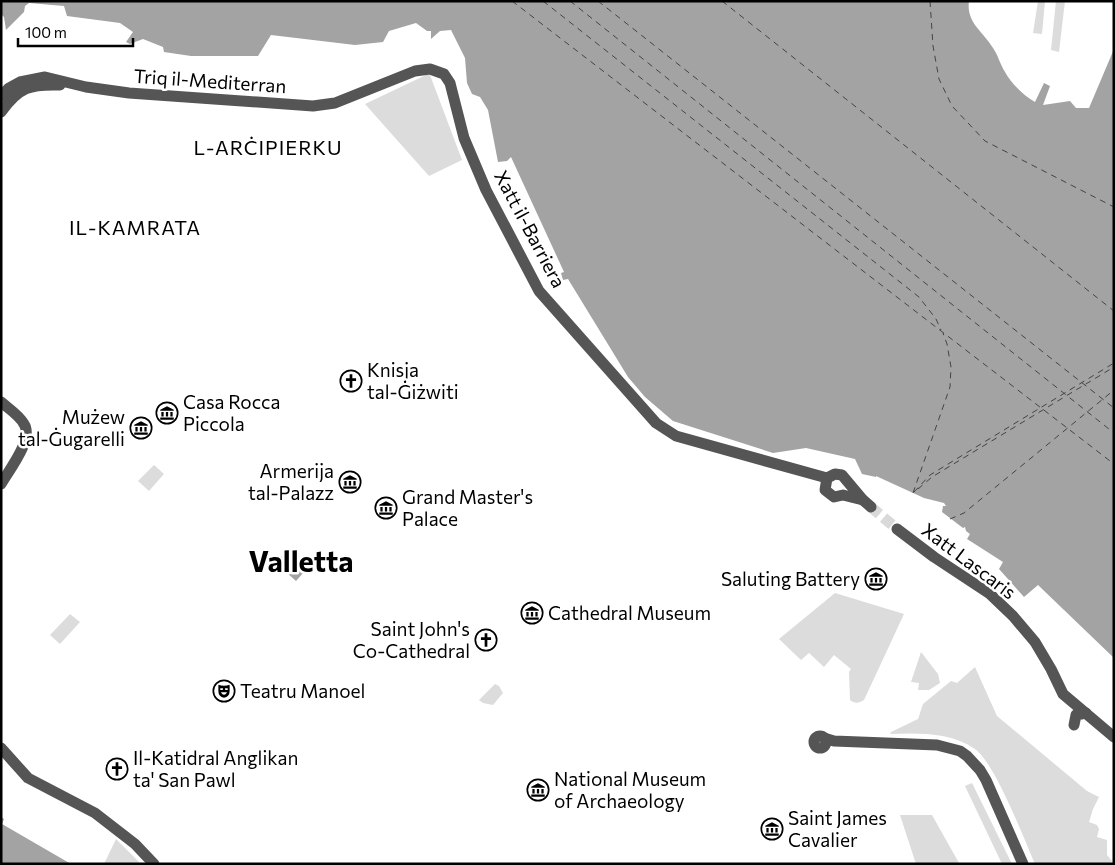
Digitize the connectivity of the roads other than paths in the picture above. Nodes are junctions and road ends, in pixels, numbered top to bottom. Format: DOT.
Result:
graph roads {
  1 [pos="82,86"];
  2 [pos="1,96"];
  3 [pos="336,104"];
  4 [pos="1,112"];
  5 [pos="1,402"];
  6 [pos="1,410"];
  7 [pos="26,436"];
  8 [pos="827,478"];
  9 [pos="848,482"];
  10 [pos="1,484"];
  11 [pos="843,495"];
  12 [pos="897,529"];
  13 [pos="1086,712"];
  14 [pos="1074,725"];
  15 [pos="1114,737"];
  16 [pos="828,741"];
  17 [pos="1,748"];
  18 [pos="154,864"];
  19 [pos="1023,864"];
  1 -- 2 [label="street, Triq il-Mediterran"];
  1 -- 3 [label="street, Triq il-Mediterran"];
  1 -- 4 [label="street, Triq il-Mediterran"];
  3 -- 8 [label="street, Xatt il-Barriera"];
  5 -- 7 [label="street"];
  6 -- 7 [label="street"];
  7 -- 10 [label="street"];
  8 -- 9 [label="street"];
  8 -- 11 [label="street"];
  9 -- 11 [label="street"];
  9 -- 11 [label="street"];
  12 -- 13 [label="street, Xatt Lascaris"];
  13 -- 14 [label="street"];
  13 -- 15 [label="street, Xatt Lascaris"];
  16 -- 19 [label="street"];
  17 -- 18 [label="street"];
}
